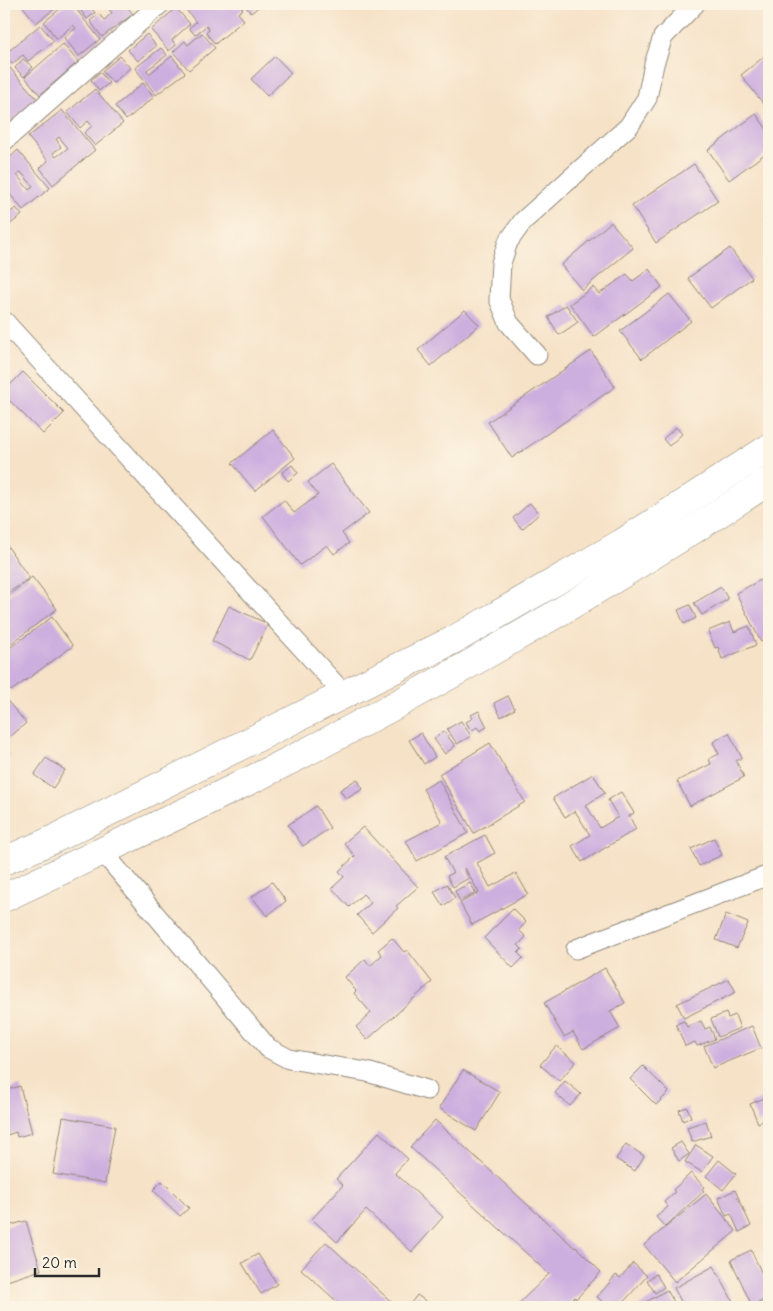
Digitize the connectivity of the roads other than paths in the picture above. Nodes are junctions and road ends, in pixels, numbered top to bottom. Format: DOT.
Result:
graph roads {
  1 [pos="160,4"];
  2 [pos="695,4"];
  3 [pos="4,141"];
  4 [pos="4,321"];
  5 [pos="538,355"];
  6 [pos="769,448"];
  7 [pos="769,481"];
  8 [pos="344,694"];
  9 [pos="102,851"];
  10 [pos="4,861"];
  11 [pos="769,875"];
  12 [pos="4,898"];
  13 [pos="576,949"];
  14 [pos="427,1090"];
  1 -- 3 [label="street"];
  2 -- 5 [label="street"];
  4 -- 8 [label="street"];
  6 -- 8 [label="main road"];
  7 -- 9 [label="main road"];
  8 -- 10 [label="main road"];
  9 -- 12 [label="main road"];
  9 -- 14 [label="street"];
  11 -- 13 [label="street"];
}
